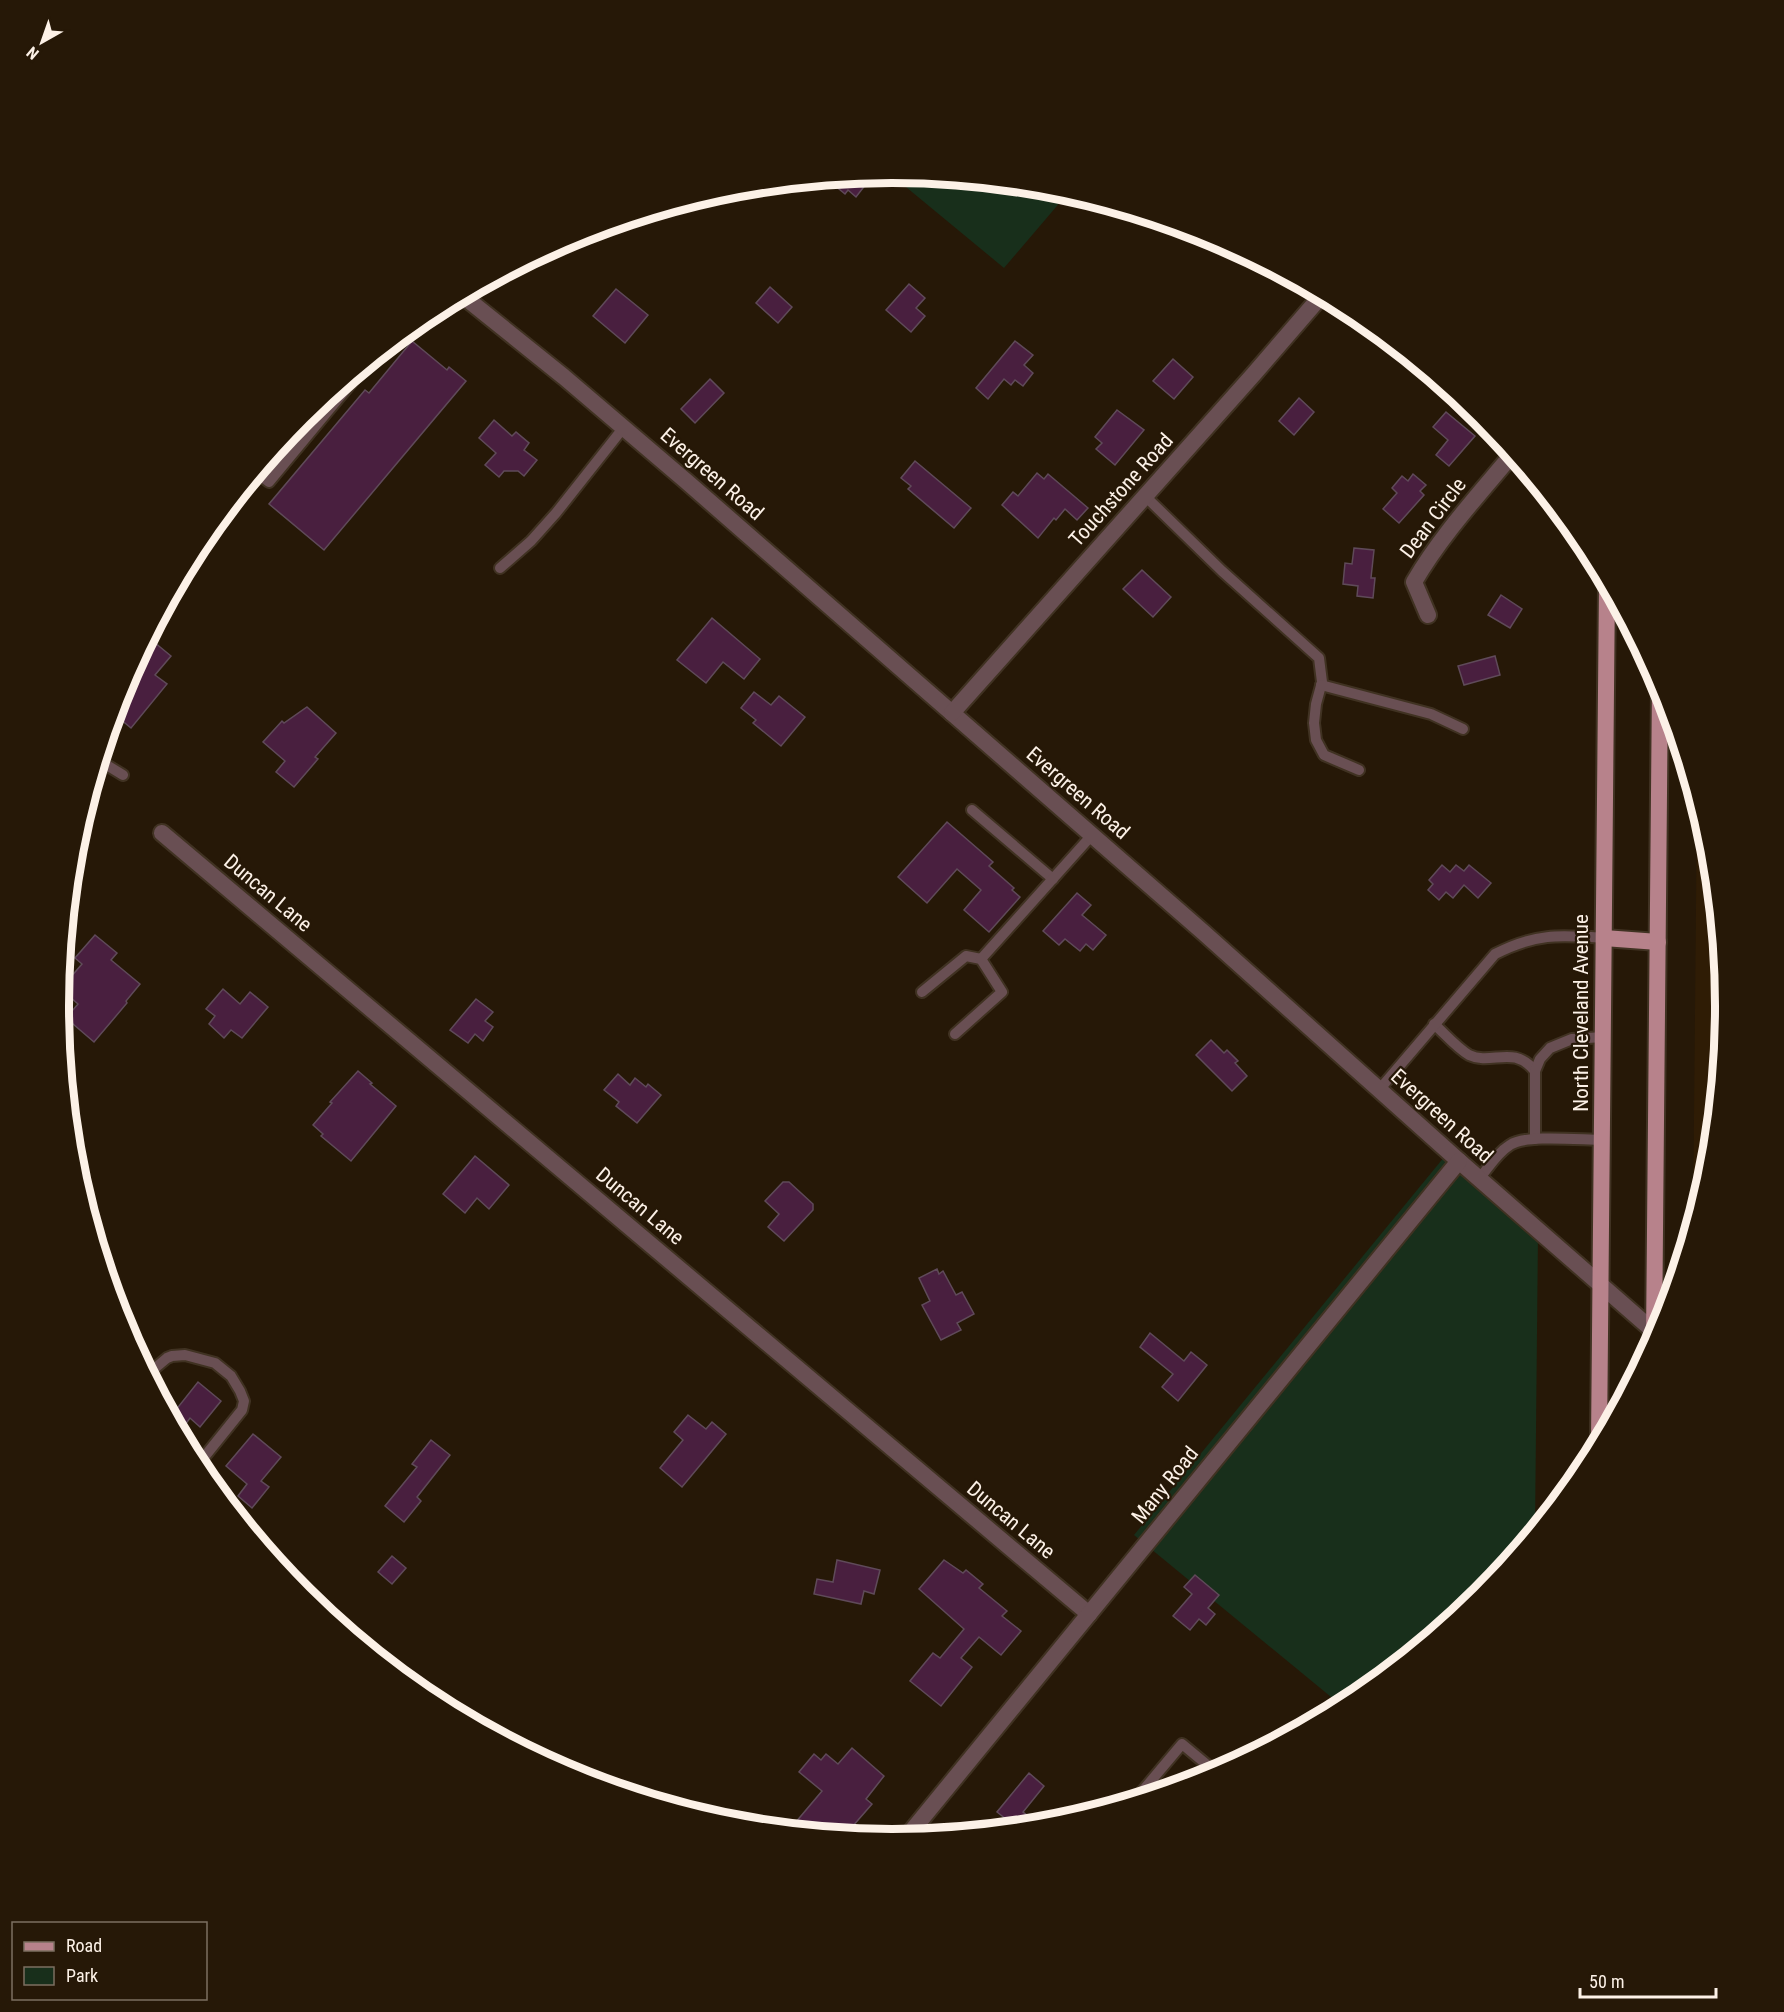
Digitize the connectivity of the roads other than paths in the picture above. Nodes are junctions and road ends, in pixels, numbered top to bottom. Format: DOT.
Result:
graph roads {
  1 [pos="469,301"];
  2 [pos="1317,301"];
  3 [pos="344,392"];
  4 [pos="624,428"];
  5 [pos="1509,461"];
  6 [pos="262,476"];
  7 [pos="1145,496"];
  8 [pos="500,568"];
  9 [pos="1612,607"];
  10 [pos="1428,615"];
  11 [pos="1321,686"];
  12 [pos="1660,711"];
  13 [pos="952,713"];
  14 [pos="1463,729"];
  15 [pos="106,764"];
  16 [pos="1359,770"];
  17 [pos="123,775"];
  18 [pos="972,810"];
  19 [pos="162,833"];
  20 [pos="1092,835"];
  21 [pos="1053,879"];
  22 [pos="1604,938"];
  23 [pos="1658,942"];
  24 [pos="981,959"];
  25 [pos="922,992"];
  26 [pos="1434,1024"];
  27 [pos="955,1034"];
  28 [pos="1603,1037"];
  29 [pos="1534,1071"];
  30 [pos="1379,1090"];
  31 [pos="1535,1139"];
  32 [pos="1602,1140"];
  33 [pos="1459,1161"];
  34 [pos="1479,1179"];
  35 [pos="1601,1284"];
  36 [pos="1655,1313"];
  37 [pos="1648,1329"];
  38 [pos="154,1369"];
  39 [pos="1599,1427"];
  40 [pos="204,1457"];
  41 [pos="1089,1614"];
  42 [pos="1208,1766"];
  43 [pos="1144,1789"];
  44 [pos="914,1828"];
  1 -- 4 [label="street, Evergreen Road"];
  2 -- 7 [label="street, Touchstone Road"];
  3 -- 6 [label="lane"];
  4 -- 8 [label="lane"];
  4 -- 13 [label="street, Evergreen Road"];
  5 -- 10 [label="street, Dean Circle"];
  7 -- 11 [label="lane"];
  7 -- 13 [label="street, Touchstone Road"];
  9 -- 22 [label="main road, North Cleveland Avenue"];
  11 -- 14 [label="lane"];
  11 -- 16 [label="lane"];
  12 -- 23 [label="main road"];
  13 -- 20 [label="street, Evergreen Road"];
  15 -- 17 [label="lane"];
  18 -- 21 [label="lane"];
  19 -- 41 [label="street, Duncan Lane"];
  20 -- 21 [label="lane"];
  20 -- 30 [label="street, Evergreen Road"];
  21 -- 24 [label="lane"];
  22 -- 23 [label="main road"];
  22 -- 26 [label="lane"];
  22 -- 28 [label="main road, North Cleveland Avenue"];
  23 -- 36 [label="main road"];
  24 -- 25 [label="lane"];
  24 -- 27 [label="lane"];
  26 -- 29 [label="lane"];
  26 -- 30 [label="lane"];
  28 -- 29 [label="lane"];
  28 -- 32 [label="main road, North Cleveland Avenue"];
  29 -- 31 [label="lane"];
  30 -- 33 [label="street, Evergreen Road"];
  31 -- 32 [label="lane"];
  31 -- 34 [label="lane"];
  32 -- 35 [label="main road, North Cleveland Avenue"];
  33 -- 34 [label="street, Evergreen Road"];
  33 -- 41 [label="street, Many Road"];
  34 -- 35 [label="street, Evergreen Road"];
  35 -- 37 [label="street, Evergreen Road"];
  35 -- 39 [label="main road, North Cleveland Avenue"];
  38 -- 40 [label="lane"];
  41 -- 44 [label="street, Many Road"];
  42 -- 43 [label="lane"];
}
